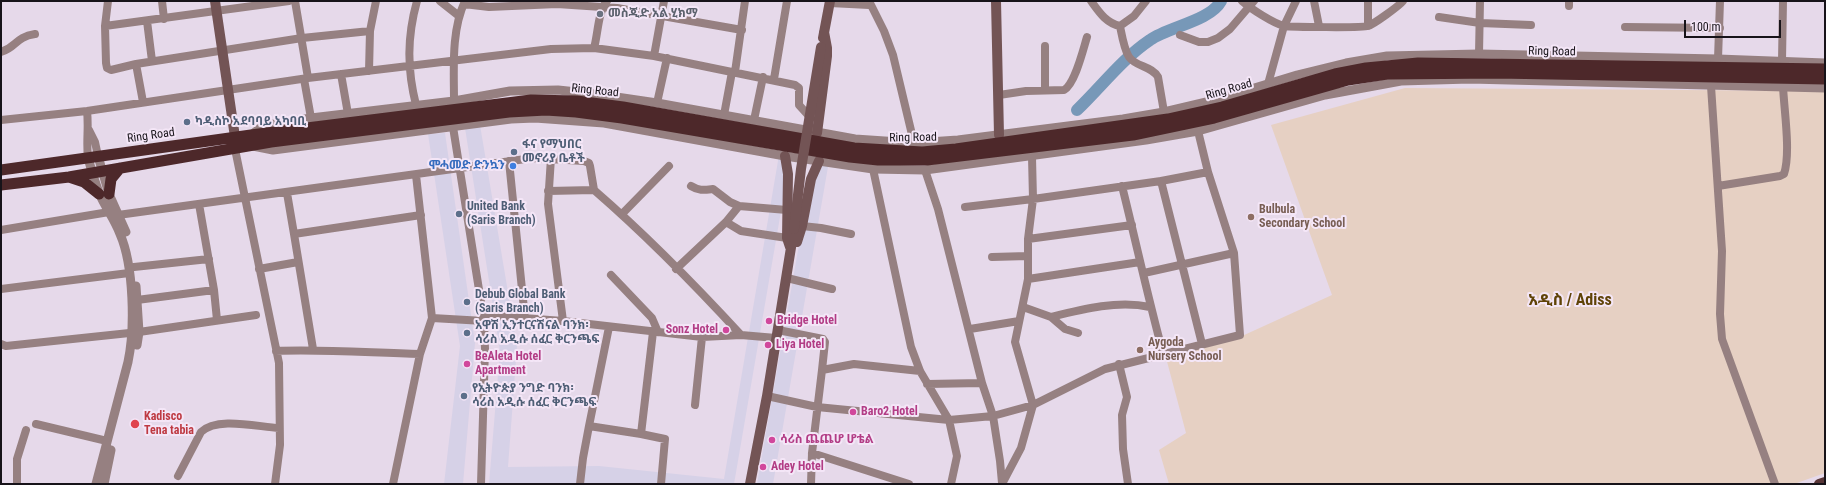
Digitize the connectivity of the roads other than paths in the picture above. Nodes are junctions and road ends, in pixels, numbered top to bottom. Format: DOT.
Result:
graph roads {
  1 [pos="108,1"];
  2 [pos="162,1"];
  3 [pos="289,1"];
  4 [pos="295,1"];
  5 [pos="376,1"];
  6 [pos="417,1"];
  7 [pos="440,1"];
  8 [pos="664,1"];
  9 [pos="745,1"];
  10 [pos="787,1"];
  11 [pos="996,1"];
  12 [pos="1091,1"];
  13 [pos="1146,1"];
  14 [pos="1242,1"];
  15 [pos="1296,1"];
  16 [pos="1314,1"];
  17 [pos="1368,1"];
  18 [pos="1403,1"];
  19 [pos="1480,1"];
  20 [pos="1720,1"];
  21 [pos="1783,1"];
  22 [pos="830,2"];
  23 [pos="258,3"];
  24 [pos="465,3"];
  25 [pos="558,3"];
  26 [pos="869,3"];
  27 [pos="512,4"];
  28 [pos="604,4"];
  29 [pos="1252,4"];
  30 [pos="216,6"];
  31 [pos="459,16"];
  32 [pos="662,16"];
  33 [pos="1439,16"];
  34 [pos="164,19"];
  35 [pos="148,21"];
  36 [pos="1480,23"];
  37 [pos="1531,25"];
  38 [pos="106,26"];
  39 [pos="1120,26"];
  40 [pos="1284,26"];
  41 [pos="1319,26"];
  42 [pos="1368,26"];
  43 [pos="1625,27"];
  44 [pos="1720,28"];
  45 [pos="742,30"];
  46 [pos="370,31"];
  47 [pos="824,32"];
  48 [pos="36,34"];
  49 [pos="1180,35"];
  50 [pos="302,38"];
  51 [pos="1087,38"];
  52 [pos="1045,46"];
  53 [pos="594,48"];
  54 [pos="222,50"];
  55 [pos="1,52"];
  56 [pos="1479,54"];
  57 [pos="654,56"];
  58 [pos="667,58"];
  59 [pos="1718,59"];
  60 [pos="454,60"];
  61 [pos="1782,61"];
  62 [pos="152,62"];
  63 [pos="1825,63"];
  64 [pos="136,64"];
  65 [pos="409,66"];
  66 [pos="369,70"];
  67 [pos="1825,70"];
  68 [pos="733,72"];
  69 [pos="341,74"];
  70 [pos="763,77"];
  71 [pos="306,79"];
  72 [pos="774,79"];
  73 [pos="1825,79"];
  74 [pos="1268,84"];
  75 [pos="1711,86"];
  76 [pos="1783,86"];
  77 [pos="1825,88"];
  78 [pos="228,90"];
  79 [pos="1045,90"];
  80 [pos="999,95"];
  81 [pos="454,101"];
  82 [pos="143,102"];
  83 [pos="656,103"];
  84 [pos="416,105"];
  85 [pos="87,111"];
  86 [pos="1164,112"];
  87 [pos="348,114"];
  88 [pos="724,115"];
  89 [pos="809,116"];
  90 [pos="310,118"];
  91 [pos="1,120"];
  92 [pos="754,120"];
  93 [pos="453,127"];
  94 [pos="1198,131"];
  95 [pos="817,133"];
  96 [pos="999,134"];
  97 [pos="235,137"];
  98 [pos="251,141"];
  99 [pos="914,143"];
  100 [pos="236,149"];
  101 [pos="785,156"];
  102 [pos="1032,156"];
  103 [pos="93,157"];
  104 [pos="551,158"];
  105 [pos="509,161"];
  106 [pos="819,161"];
  107 [pos="669,166"];
  108 [pos="120,168"];
  109 [pos="460,168"];
  110 [pos="873,168"];
  111 [pos="1,170"];
  112 [pos="925,170"];
  113 [pos="98,172"];
  114 [pos="1208,172"];
  115 [pos="416,175"];
  116 [pos="69,177"];
  117 [pos="1161,181"];
  118 [pos="1,184"];
  119 [pos="691,186"];
  120 [pos="1122,186"];
  121 [pos="1718,186"];
  122 [pos="594,190"];
  123 [pos="548,191"];
  124 [pos="287,193"];
  125 [pos="104,194"];
  126 [pos="244,197"];
  127 [pos="1033,199"];
  128 [pos="199,204"];
  129 [pos="739,206"];
  130 [pos="965,207"];
  131 [pos="787,210"];
  132 [pos="114,214"];
  133 [pos="622,214"];
  134 [pos="420,215"];
  135 [pos="726,222"];
  136 [pos="1132,225"];
  137 [pos="798,227"];
  138 [pos="1,230"];
  139 [pos="294,234"];
  140 [pos="850,234"];
  141 [pos="787,238"];
  142 [pos="1028,239"];
  143 [pos="792,250"];
  144 [pos="1234,252"];
  145 [pos="1028,256"];
  146 [pos="992,257"];
  147 [pos="209,259"];
  148 [pos="298,262"];
  149 [pos="1140,262"];
  150 [pos="1181,264"];
  151 [pos="259,269"];
  152 [pos="676,269"];
  153 [pos="131,270"];
  154 [pos="1144,273"];
  155 [pos="611,275"];
  156 [pos="787,278"];
  157 [pos="1028,279"];
  158 [pos="1,289"];
  159 [pos="832,289"];
  160 [pos="214,290"];
  161 [pos="137,300"];
  162 [pos="1023,307"];
  163 [pos="1150,307"];
  164 [pos="256,315"];
  165 [pos="1051,317"];
  166 [pos="432,318"];
  167 [pos="483,318"];
  168 [pos="526,319"];
  169 [pos="217,320"];
  170 [pos="563,321"];
  171 [pos="1019,321"];
  172 [pos="609,327"];
  173 [pos="970,330"];
  174 [pos="136,332"];
  175 [pos="656,332"];
  176 [pos="1078,333"];
  177 [pos="777,334"];
  178 [pos="740,335"];
  179 [pos="702,337"];
  180 [pos="1,344"];
  181 [pos="1202,344"];
  182 [pos="313,349"];
  183 [pos="276,351"];
  184 [pos="420,354"];
  185 [pos="1163,354"];
  186 [pos="1119,364"];
  187 [pos="822,370"];
  188 [pos="920,372"];
  189 [pos="982,383"];
  190 [pos="927,384"];
  191 [pos="767,396"];
  192 [pos="695,405"];
  193 [pos="1033,405"];
  194 [pos="817,407"];
  195 [pos="993,416"];
  196 [pos="950,420"];
  197 [pos="36,424"];
  198 [pos="589,426"];
  199 [pos="279,428"];
  200 [pos="26,430"];
  201 [pos="112,432"];
  202 [pos="641,434"];
  203 [pos="107,441"];
  204 [pos="812,453"];
  205 [pos="178,476"];
  206 [pos="891,481"];
  207 [pos="1825,482"];
  208 [pos="17,484"];
  209 [pos="96,484"];
  210 [pos="104,484"];
  211 [pos="275,484"];
  212 [pos="393,484"];
  213 [pos="481,484"];
  214 [pos="580,484"];
  215 [pos="661,484"];
  216 [pos="750,484"];
  217 [pos="811,484"];
  218 [pos="909,484"];
  219 [pos="951,484"];
  220 [pos="1002,484"];
  221 [pos="1128,484"];
  222 [pos="1775,484"];
  223 [pos="1819,484"];
  1 -- 38 [label="street"];
  2 -- 34 [label="street"];
  3 -- 23 [label="street"];
  4 -- 50 [label="street"];
  5 -- 46 [label="street"];
  6 -- 65 [label="street"];
  7 -- 31 [label="street"];
  8 -- 32 [label="street"];
  9 -- 45 [label="street"];
  10 -- 72 [label="street"];
  11 -- 80 [label="main road"];
  12 -- 39 [label="street"];
  13 -- 39 [label="street"];
  14 -- 29 [label="street"];
  15 -- 40 [label="street"];
  16 -- 41 [label="street"];
  17 -- 42 [label="street"];
  18 -- 42 [label="street"];
  19 -- 36 [label="street"];
  20 -- 44 [label="street"];
  21 -- 61 [label="street"];
  22 -- 26 [label="street"];
  22 -- 47 [label="main road"];
  23 -- 30 [label="street"];
  24 -- 27 [label="street"];
  24 -- 31 [label="street"];
  25 -- 27 [label="street"];
  25 -- 28 [label="street"];
  26 -- 99 [label="street"];
  28 -- 32 [label="street"];
  28 -- 53 [label="street"];
  29 -- 40 [label="street"];
  29 -- 49 [label="street"];
  30 -- 34 [label="street"];
  30 -- 54 [label="main road"];
  31 -- 60 [label="street"];
  32 -- 45 [label="street"];
  32 -- 57 [label="street"];
  33 -- 36 [label="street"];
  34 -- 35 [label="street"];
  35 -- 38 [label="street"];
  35 -- 62 [label="street"];
  36 -- 37 [label="street"];
  36 -- 56 [label="street"];
  38 -- 64 [label="street"];
  39 -- 86 [label="street"];
  40 -- 41 [label="street"];
  40 -- 74 [label="street"];
  41 -- 42 [label="street"];
  43 -- 44 [label="street"];
  44 -- 59 [label="street"];
  45 -- 68 [label="street"];
  46 -- 50 [label="street"];
  46 -- 66 [label="street"];
  47 -- 89 [label="main road, bridge"];
  47 -- 95 [label="main road"];
  48 -- 55 [label="street"];
  50 -- 54 [label="street"];
  50 -- 71 [label="street"];
  51 -- 79 [label="street"];
  52 -- 79 [label="street"];
  53 -- 57 [label="street"];
  53 -- 60 [label="street"];
  54 -- 62 [label="street"];
  54 -- 78 [label="main road"];
  56 -- 59 [label="street, Ring Road"];
  56 -- 74 [label="street, Ring Road"];
  57 -- 58 [label="street"];
  58 -- 68 [label="street"];
  58 -- 83 [label="street"];
  59 -- 61 [label="street, Ring Road"];
  60 -- 65 [label="street"];
  60 -- 81 [label="street"];
  61 -- 63 [label="street, Ring Road"];
  62 -- 64 [label="street"];
  64 -- 82 [label="street"];
  65 -- 66 [label="street"];
  65 -- 84 [label="street"];
  66 -- 69 [label="street"];
  67 -- 98 [label="highway, Ring Road"];
  68 -- 70 [label="street"];
  68 -- 88 [label="street"];
  69 -- 71 [label="street"];
  69 -- 87 [label="street"];
  70 -- 72 [label="street"];
  70 -- 92 [label="street"];
  71 -- 78 [label="street"];
  71 -- 90 [label="street"];
  72 -- 89 [label="street"];
  73 -- 98 [label="highway, Ring Road"];
  74 -- 86 [label="street, Ring Road"];
  75 -- 76 [label="street, Ring Road"];
  75 -- 94 [label="street, Ring Road"];
  75 -- 121 [label="street"];
  76 -- 77 [label="street, Ring Road"];
  76 -- 121 [label="street"];
  78 -- 82 [label="street"];
  78 -- 97 [label="main road"];
  79 -- 80 [label="street"];
  80 -- 96 [label="main road"];
  81 -- 83 [label="street, Ring Road"];
  81 -- 84 [label="street, Ring Road"];
  82 -- 85 [label="street"];
  83 -- 88 [label="street, Ring Road"];
  84 -- 87 [label="street, Ring Road"];
  85 -- 91 [label="street"];
  85 -- 103 [label="street"];
  86 -- 96 [label="street, Ring Road"];
  87 -- 90 [label="street, Ring Road"];
  88 -- 92 [label="street, Ring Road"];
  89 -- 137 [label="main road, bridge"];
  90 -- 98 [label="street, Ring Road"];
  92 -- 95 [label="street, Ring Road"];
  93 -- 98 [label="street, Ring Road"];
  93 -- 101 [label="street, Ring Road"];
  93 -- 109 [label="street"];
  94 -- 102 [label="street, Ring Road"];
  94 -- 114 [label="street"];
  95 -- 99 [label="street, Ring Road"];
  96 -- 99 [label="street, Ring Road"];
  97 -- 98 [label="highway, Ring Road"];
  97 -- 103 [label="highway, Ring Road"];
  98 -- 100 [label="highway, Ring Road"];
  100 -- 108 [label="highway, Ring Road"];
  100 -- 126 [label="street"];
  101 -- 106 [label="street, Ring Road"];
  101 -- 131 [label="main road"];
  102 -- 112 [label="street, Ring Road"];
  102 -- 127 [label="street"];
  103 -- 111 [label="highway, Ring Road"];
  103 -- 113 [label="street"];
  104 -- 105 [label="street"];
  104 -- 122 [label="street"];
  104 -- 123 [label="street"];
  105 -- 109 [label="street"];
  105 -- 168 [label="street"];
  106 -- 110 [label="street, Ring Road"];
  106 -- 137 [label="main road"];
  107 -- 133 [label="street"];
  108 -- 113 [label="highway, Ring Road"];
  108 -- 125 [label="highway"];
  109 -- 115 [label="street"];
  109 -- 167 [label="street"];
  110 -- 112 [label="street, Ring Road"];
  110 -- 188 [label="street"];
  112 -- 173 [label="street"];
  113 -- 116 [label="highway, Ring Road"];
  113 -- 125 [label="street"];
  114 -- 117 [label="street"];
  114 -- 144 [label="street"];
  115 -- 124 [label="street"];
  115 -- 134 [label="street"];
  116 -- 118 [label="highway, Ring Road"];
  116 -- 125 [label="highway"];
  117 -- 120 [label="street"];
  117 -- 150 [label="street"];
  119 -- 129 [label="street"];
  120 -- 127 [label="street"];
  120 -- 136 [label="street"];
  121 -- 222 [label="street"];
  122 -- 123 [label="street"];
  122 -- 133 [label="street"];
  123 -- 170 [label="street"];
  124 -- 126 [label="street"];
  124 -- 139 [label="street"];
  125 -- 132 [label="street"];
  126 -- 128 [label="street"];
  126 -- 151 [label="street"];
  127 -- 130 [label="street"];
  127 -- 142 [label="street"];
  128 -- 132 [label="street"];
  128 -- 147 [label="street"];
  129 -- 131 [label="street"];
  129 -- 135 [label="street"];
  131 -- 141 [label="main road"];
  132 -- 138 [label="street"];
  132 -- 153 [label="street"];
  133 -- 152 [label="street"];
  134 -- 139 [label="street"];
  134 -- 166 [label="street"];
  135 -- 141 [label="street"];
  135 -- 152 [label="street"];
  136 -- 142 [label="street"];
  136 -- 149 [label="street"];
  137 -- 140 [label="street"];
  137 -- 143 [label="main road"];
  139 -- 148 [label="street"];
  141 -- 143 [label="main road"];
  142 -- 145 [label="street"];
  143 -- 156 [label="main road"];
  144 -- 150 [label="street"];
  144 -- 181 [label="street"];
  145 -- 146 [label="street"];
  145 -- 157 [label="street"];
  147 -- 153 [label="street"];
  147 -- 160 [label="street"];
  148 -- 151 [label="street"];
  148 -- 182 [label="street"];
  149 -- 154 [label="street"];
  149 -- 157 [label="street"];
  150 -- 154 [label="street"];
  150 -- 181 [label="street"];
  151 -- 183 [label="street"];
  152 -- 178 [label="street"];
  153 -- 158 [label="street"];
  153 -- 161 [label="street"];
  153 -- 174 [label="street"];
  154 -- 163 [label="street"];
  155 -- 175 [label="street"];
  156 -- 159 [label="street"];
  156 -- 177 [label="main road"];
  157 -- 162 [label="street"];
  160 -- 161 [label="street"];
  160 -- 169 [label="street"];
  161 -- 174 [label="street"];
  162 -- 165 [label="street"];
  162 -- 171 [label="street"];
  163 -- 165 [label="street"];
  163 -- 185 [label="street"];
  164 -- 169 [label="street"];
  165 -- 176 [label="street"];
  166 -- 167 [label="street"];
  166 -- 184 [label="street"];
  167 -- 168 [label="street"];
  167 -- 213 [label="street"];
  168 -- 170 [label="street"];
  169 -- 174 [label="street"];
  170 -- 172 [label="street"];
  171 -- 173 [label="street"];
  171 -- 193 [label="street"];
  172 -- 175 [label="street"];
  172 -- 198 [label="street"];
  173 -- 189 [label="street"];
  174 -- 180 [label="street"];
  174 -- 201 [label="street"];
  175 -- 179 [label="street"];
  175 -- 202 [label="street"];
  177 -- 178 [label="street"];
  177 -- 187 [label="street"];
  177 -- 191 [label="main road"];
  178 -- 179 [label="street"];
  179 -- 192 [label="street"];
  181 -- 185 [label="street"];
  182 -- 183 [label="street"];
  182 -- 184 [label="street"];
  183 -- 199 [label="street"];
  184 -- 212 [label="street"];
  185 -- 186 [label="street"];
  186 -- 193 [label="street"];
  186 -- 221 [label="street"];
  187 -- 188 [label="street"];
  187 -- 194 [label="street"];
  188 -- 190 [label="street"];
  189 -- 190 [label="street"];
  189 -- 195 [label="street"];
  190 -- 196 [label="street"];
  191 -- 194 [label="street"];
  191 -- 216 [label="main road"];
  193 -- 195 [label="street"];
  193 -- 220 [label="street"];
  194 -- 196 [label="street"];
  194 -- 204 [label="street"];
  195 -- 196 [label="street"];
  195 -- 220 [label="street"];
  196 -- 219 [label="street"];
  197 -- 203 [label="street"];
  198 -- 202 [label="street"];
  198 -- 214 [label="street"];
  199 -- 205 [label="street"];
  199 -- 211 [label="street"];
  200 -- 208 [label="street"];
  201 -- 203 [label="street"];
  201 -- 210 [label="street"];
  202 -- 215 [label="street"];
  203 -- 209 [label="street"];
  204 -- 206 [label="street"];
  204 -- 217 [label="street"];
  206 -- 218 [label="street"];
  207 -- 223 [label="main road"];
}
